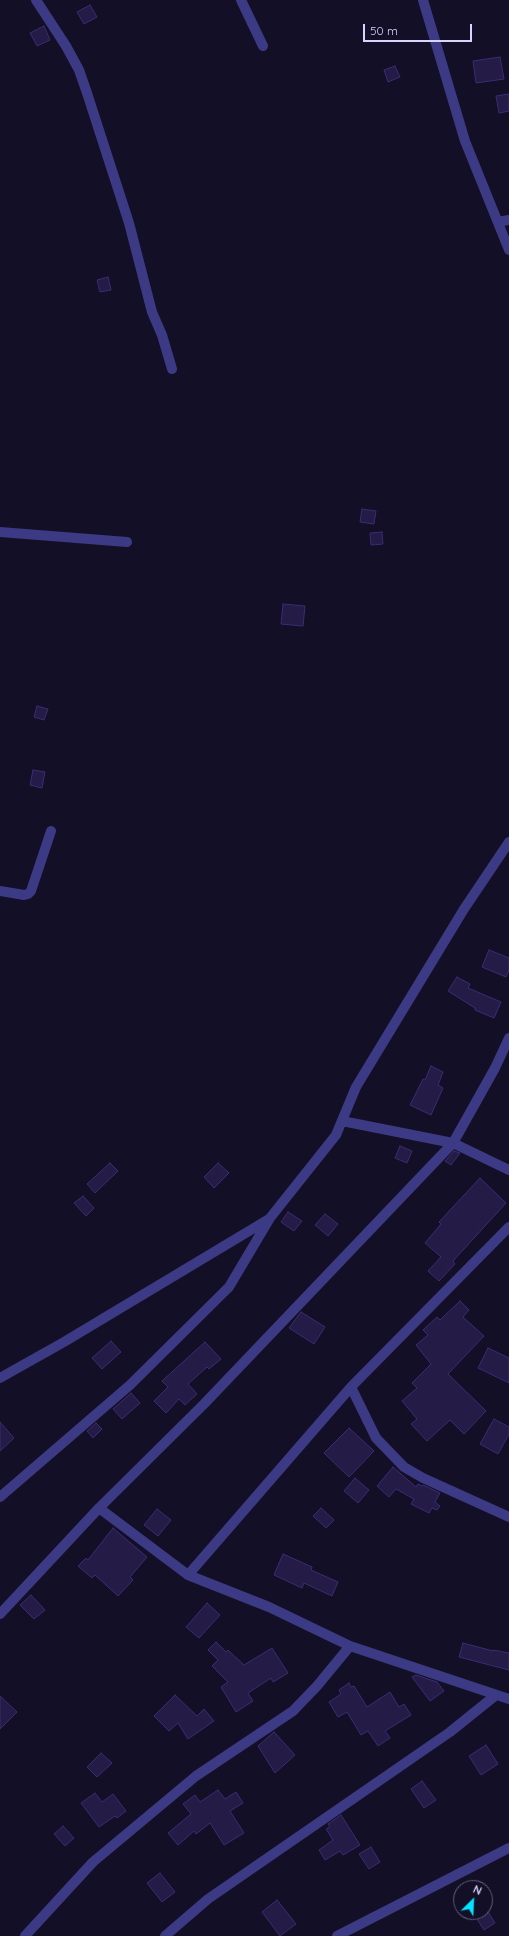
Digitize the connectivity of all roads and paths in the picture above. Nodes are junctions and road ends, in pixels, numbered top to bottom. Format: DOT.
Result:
graph roads {
  1 [pos="36,0"];
  2 [pos="241,0"];
  3 [pos="423,0"];
  4 [pos="263,46"];
  5 [pos="509,220"];
  6 [pos="498,222"];
  7 [pos="509,250"];
  8 [pos="172,369"];
  9 [pos="0,532"];
  10 [pos="127,542"];
  11 [pos="50,831"];
  12 [pos="509,842"];
  13 [pos="0,891"];
  14 [pos="509,1038"];
  15 [pos="342,1121"];
  16 [pos="453,1143"];
  17 [pos="509,1170"];
  18 [pos="270,1218"];
  19 [pos="509,1227"];
  20 [pos="0,1378"];
  21 [pos="351,1387"];
  22 [pos="0,1497"];
  23 [pos="99,1508"];
  24 [pos="509,1517"];
  25 [pos="188,1575"];
  26 [pos="0,1614"];
  27 [pos="350,1646"];
  28 [pos="496,1695"];
  29 [pos="509,1699"];
  30 [pos="509,1848"];
  31 [pos="25,1936"];
  32 [pos="165,1936"];
  33 [pos="337,1936"];
  1 -- 8 [label="street"];
  2 -- 4 [label="street"];
  3 -- 6 [label="street"];
  5 -- 6 [label="street"];
  6 -- 7 [label="street"];
  9 -- 10 [label="street"];
  11 -- 13 [label="street"];
  12 -- 15 [label="street"];
  14 -- 16 [label="street"];
  15 -- 16 [label="street"];
  15 -- 18 [label="street"];
  16 -- 17 [label="street"];
  16 -- 23 [label="street"];
  18 -- 20 [label="street"];
  18 -- 22 [label="street"];
  19 -- 21 [label="street"];
  21 -- 24 [label="street"];
  21 -- 25 [label="street"];
  23 -- 25 [label="street"];
  23 -- 26 [label="street"];
  25 -- 27 [label="street"];
  27 -- 28 [label="street"];
  27 -- 31 [label="street"];
  28 -- 29 [label="street"];
  28 -- 32 [label="street"];
  30 -- 33 [label="street"];
}
